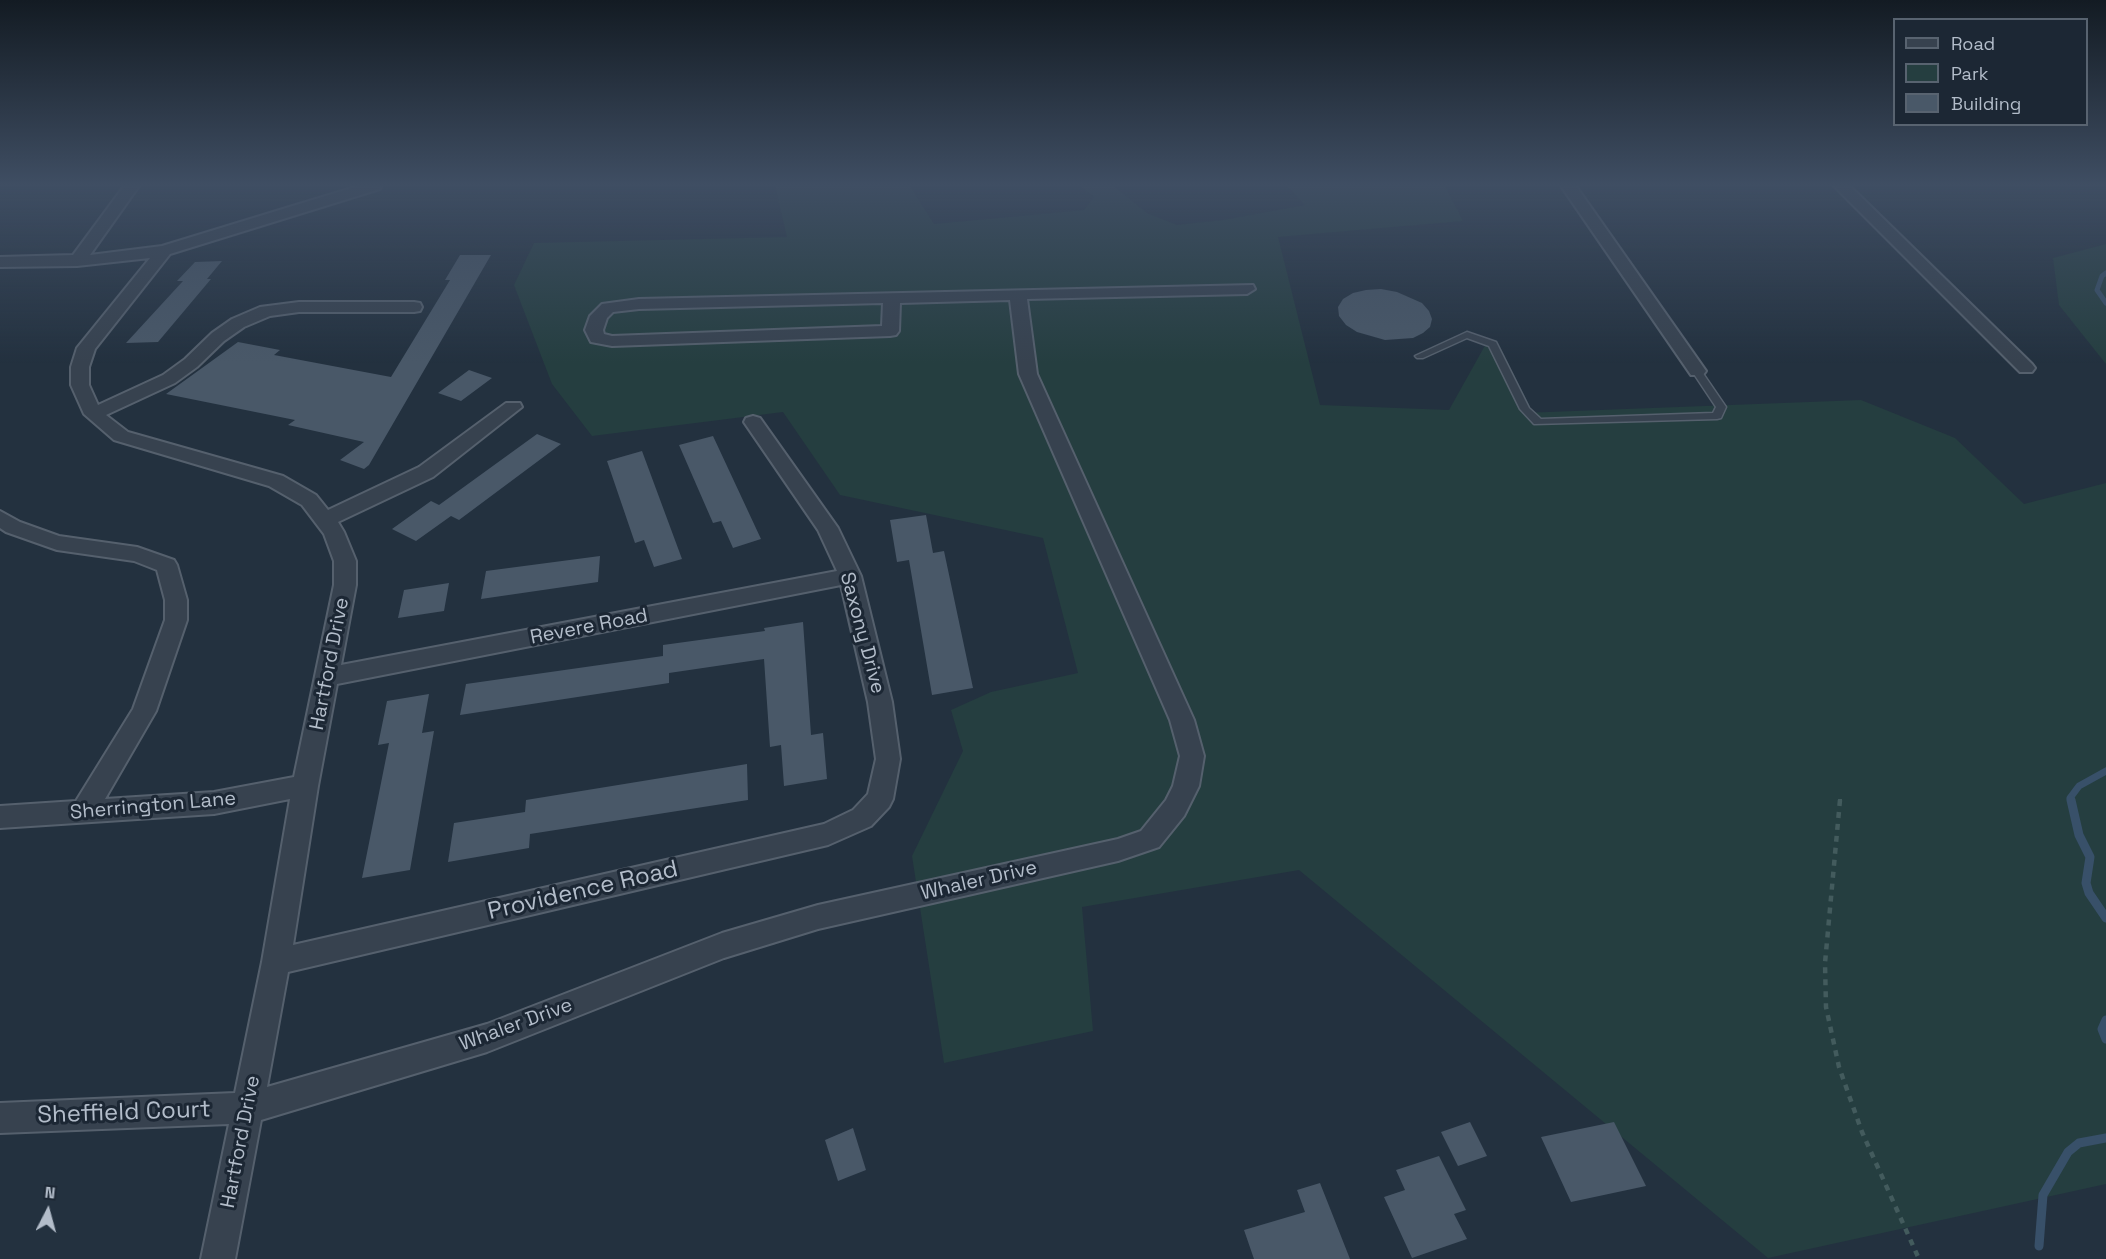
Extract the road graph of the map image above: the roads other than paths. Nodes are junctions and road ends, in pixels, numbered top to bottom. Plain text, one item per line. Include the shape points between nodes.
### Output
1 (88, 245) edge
2 (184, 245) edge
3 (1609, 245) edge
4 (1901, 245) edge
5 (164, 251) junction
6 (76, 261) junction
7 (0, 262) edge
8 (1247, 288) dead end
9 (1018, 294) junction
10 (892, 298) junction
11 (414, 307) dead end
12 (1420, 356) dead end
13 (2026, 368) dead end
14 (1697, 371) joint
15 (513, 407) dead end
16 (93, 414) junction
17 (753, 422) dead end
18 (0, 518) edge
19 (325, 520) junction
20 (850, 576) junction
21 (327, 677) junction
22 (305, 786) junction
23 (880, 799) joint
24 (82, 813) junction
25 (0, 817) edge
26 (276, 962) junction
27 (248, 1108) junction
28 (0, 1118) edge
29 (218, 1259) edge

1 - 6 street
2 - 5 street
3 - 14 street
4 - 13 street
5 - 6 street
5 - 16 street, Hartford Drive via 86,348 80,385
6 - 7 street
8 - 9 street
9 - 10 street
9 - 27 street, Whaler Drive via 1028,375 1182,720 1192,756 1186,786 1175,808 1149,839 1118,850 818,917 722,946 487,1038
10 - 10 street via 639,304 608,308 599,316 594,330 597,338 612,341 890,331
11 - 16 street via 299,307 266,311 238,323 169,379
12 - 14 lane via 1467,335 1493,344 1525,409 1538,422 1717,416 1721,407
15 - 19 street via 426,472
16 - 19 street, Hartford Drive via 121,436 276,481 309,500
17 - 20 street, Saxony Drive via 828,528
18 - 24 street via 57,543 137,554 166,565 176,600 176,620 144,711
19 - 21 street, Hartford Drive via 334,531 345,561 345,585
20 - 21 street, Revere Road
20 - 23 street, Saxony Drive via 880,702 888,759
21 - 22 street, Hartford Drive
22 - 24 street, Sherrington Lane via 214,803
22 - 26 street, Hartford Drive
23 - 26 street, Providence Road via 862,818 828,834
24 - 25 street, Sherrington Lane
26 - 27 street, Hartford Drive
27 - 28 street, Sheffield Court
27 - 29 street, Hartford Drive

